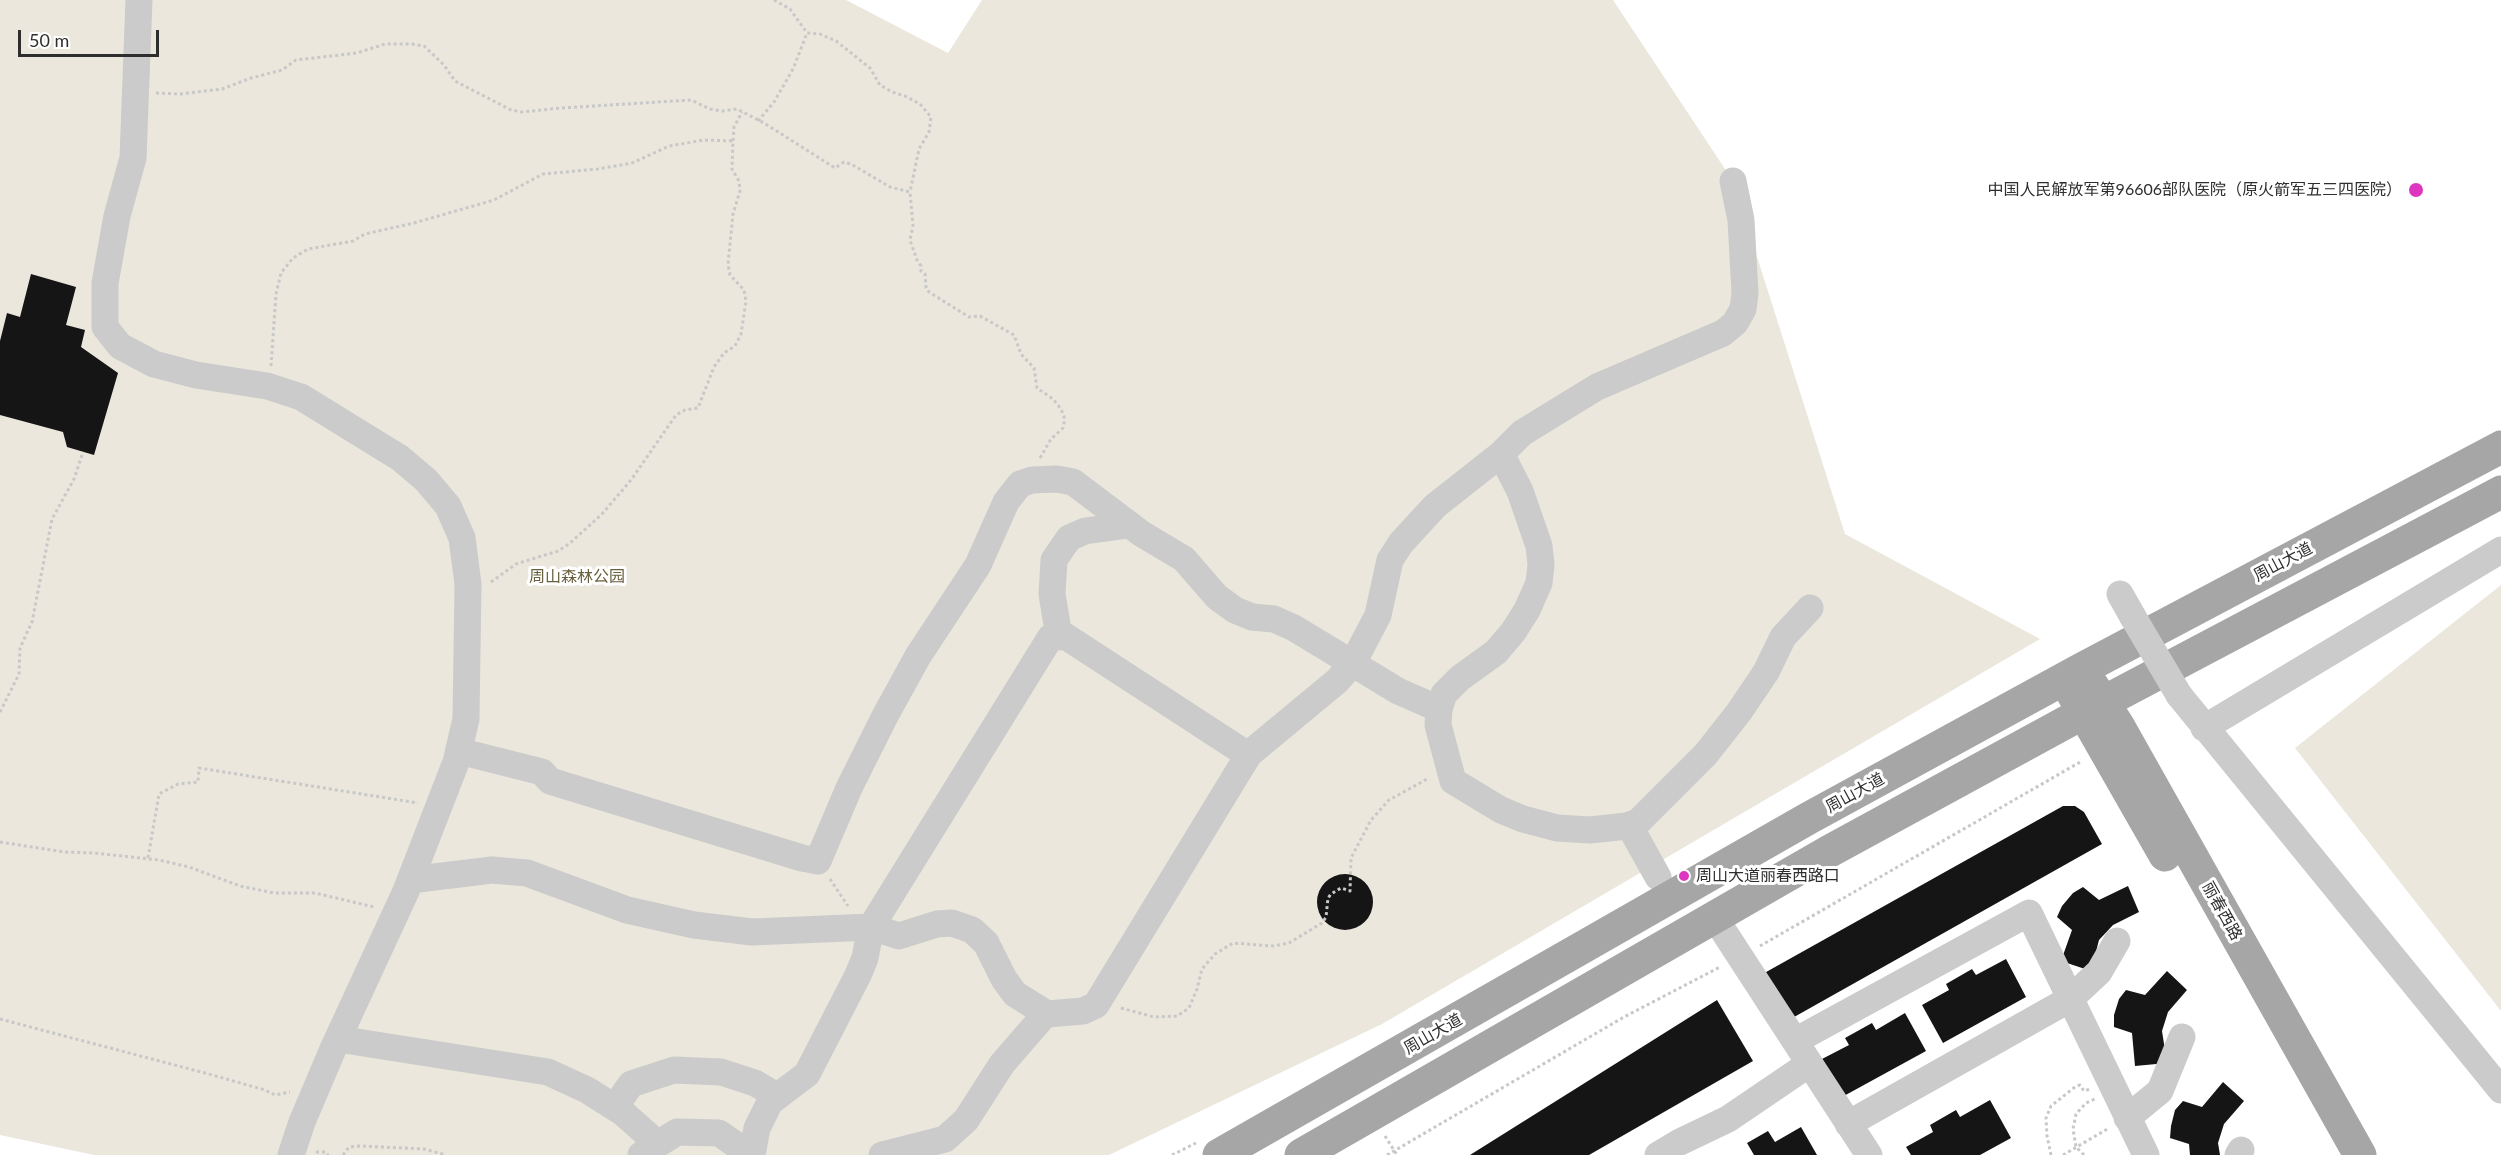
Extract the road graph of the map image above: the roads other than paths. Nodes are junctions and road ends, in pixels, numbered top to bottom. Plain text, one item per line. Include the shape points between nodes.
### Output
1 (139, 0) edge
2 (1733, 181) dead end
3 (2501, 447) edge
4 (1501, 454) junction
5 (2501, 492) edge
6 (1128, 525) junction
7 (2501, 550) edge
8 (2120, 594) dead end
9 (1810, 608) dead end
10 (1059, 637) junction
11 (1353, 663) junction
12 (2072, 675) junction
13 (2094, 708) junction
14 (1439, 709) junction
15 (2204, 728) junction
16 (459, 752) junction
17 (1248, 755) junction
18 (1629, 825) junction
19 (1658, 877) dead end
20 (410, 880) junction
21 (1715, 918) junction
22 (871, 927) junction
23 (2117, 941) dead end
24 (2070, 999) junction
25 (1047, 1014) junction
26 (2182, 1037) dead end
27 (338, 1039) junction
28 (1802, 1052) junction
29 (2501, 1090) edge
30 (777, 1096) junction
31 (615, 1107) junction
32 (1384, 1107) junction
33 (2127, 1118) junction
34 (1848, 1124) junction
35 (649, 1150) edge
36 (291, 1155) edge
37 (751, 1155) edge
38 (882, 1155) edge
39 (1219, 1155) edge
40 (1301, 1155) edge
41 (1328, 1155) edge
42 (1658, 1155) edge
43 (1869, 1155) edge
44 (2146, 1155) edge
45 (2339, 1155) edge
46 (2360, 1155) edge

1 - 16 lane via 133,158 105,283 105,327 120,346 154,364 266,386 301,397 400,458 426,480 448,507 462,538 468,586 466,719
2 - 4 lane via 1741,220 1745,293 1743,309 1735,323 1722,333 1597,387 1522,433
3 - 12 main road, 周山大道
4 - 11 lane via 1435,506 1401,543 1390,560 1378,615
4 - 14 lane via 1520,490 1539,546 1539,584 1513,632 1496,652 1444,694
5 - 13 main road
6 - 10 lane via 1084,531 1069,538 1054,560 1052,594
6 - 11 lane via 1184,560 1217,597 1235,610 1284,623
6 - 16 lane via 1072,483 1057,478 1020,484 1006,502 978,565 918,656 885,716 818,861 550,781 542,772
7 - 15 lane
8 - 15 lane, bridge via 2179,695
9 - 18 lane via 1783,637 1766,672 1706,754 1638,822
10 - 17 lane via 1065,636
10 - 22 lane via 1050,638
11 - 14 lane via 1398,691
11 - 17 lane
12 - 13 main road, 丽春西路
12 - 39 main road, 周山大道 via 1809,818
13 - 21 main road
13 - 45 main road, 丽春西路
13 - 46 main road, 丽春西路
14 - 18 lane via 1438,725 1452,781 1471,794 1523,819 1557,828 1590,830
15 - 29 lane
16 - 20 lane
17 - 25 lane via 1096,1005 1083,1011
18 - 19 lane
20 - 22 lane via 492,870 527,873 627,910 694,925 752,932
20 - 27 lane
21 - 28 lane
21 - 32 main road
22 - 25 lane via 898,936 938,924 952,923 972,930 986,943 1015,994
22 - 30 lane via 858,975 807,1074
23 - 24 lane via 2099,972
24 - 28 lane via 2029,913
24 - 33 lane
24 - 34 lane
25 - 38 lane via 1002,1064 956,1131 945,1139
26 - 33 lane via 2160,1091
27 - 31 lane via 548,1072
27 - 36 lane
28 - 34 lane
28 - 42 lane via 1728,1119
30 - 31 lane via 755,1083 721,1072 674,1070 631,1084
30 - 37 lane via 757,1128
31 - 35 lane
32 - 40 main road
32 - 41 main road
33 - 44 lane
34 - 43 lane
35 - 37 lane via 677,1132 719,1133

